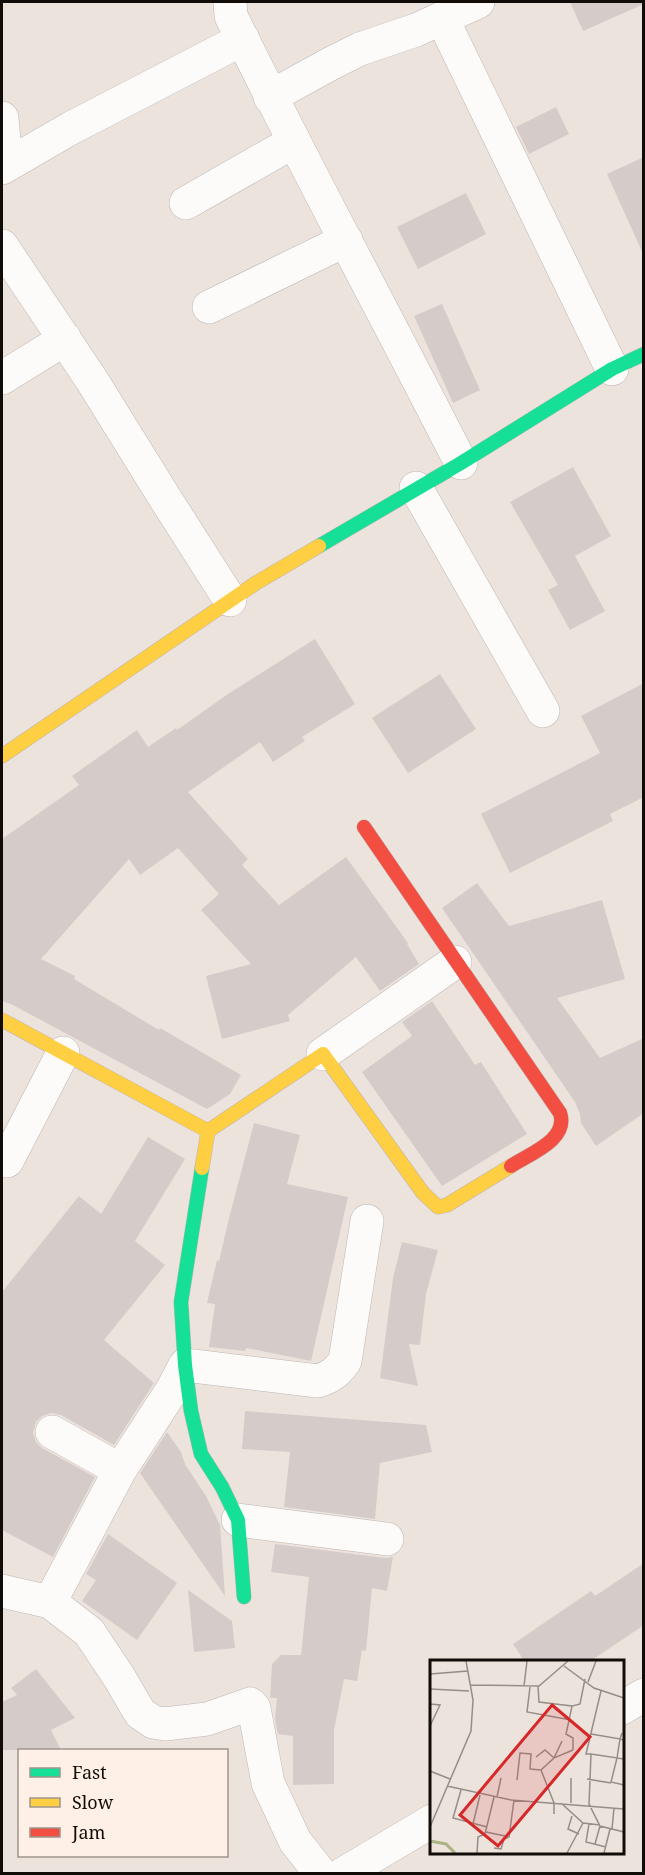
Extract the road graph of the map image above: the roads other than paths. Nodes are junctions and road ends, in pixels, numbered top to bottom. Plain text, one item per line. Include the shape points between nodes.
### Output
1 (230, 2) edge
2 (478, 2) edge
3 (442, 18) junction
4 (243, 39) junction
5 (270, 97) junction
6 (2, 118) edge
7 (293, 142) junction
8 (4, 166) edge
9 (186, 203) dead end
10 (345, 240) junction
11 (2, 246) edge
12 (209, 307) dead end
13 (64, 339) junction
14 (644, 354) edge
15 (612, 369) junction
16 (2, 378) edge
17 (461, 463) junction
18 (416, 488) junction
19 (230, 600) junction
20 (543, 711) dead end
21 (2, 756) edge
22 (364, 827) dead end
23 (455, 962) junction
24 (2, 1020) edge
25 (63, 1053) junction
26 (323, 1054) junction
27 (208, 1131) junction
28 (7, 1161) dead end
29 (367, 1221) dead end
30 (185, 1365) junction
31 (52, 1432) dead end
32 (120, 1470) junction
33 (238, 1520) junction
34 (387, 1539) dead end
35 (2, 1591) edge
36 (244, 1597) dead end
37 (51, 1602) junction
38 (644, 1695) edge
39 (624, 1707) edge
40 (430, 1822) edge
41 (321, 1874) edge
42 (343, 1874) edge

1 - 4 street via 231,16
2 - 3 street
3 - 5 street via 360,49
3 - 15 street
4 - 5 street
4 - 8 street
5 - 7 street
6 - 8 street
7 - 9 street
7 - 10 street
10 - 12 street
10 - 17 street
11 - 13 street
13 - 16 street
13 - 19 street
14 - 15 street
15 - 17 street
17 - 18 street
18 - 19 street
18 - 20 street
19 - 21 street
22 - 23 street
23 - 26 street
23 - 26 street via 560,1113 563,1124 554,1139 438,1207 423,1193
24 - 25 street
25 - 27 street
25 - 28 street
26 - 27 street
27 - 30 street via 181,1302
29 - 30 street via 345,1361 331,1377 318,1381
30 - 32 street
30 - 33 street via 201,1454
31 - 32 street
32 - 37 street
33 - 34 street
33 - 36 street
35 - 37 street
37 - 41 street via 88,1632 140,1713 153,1722 207,1719 250,1704 254,1708 268,1783 295,1841
38 - 39 street
40 - 42 street

